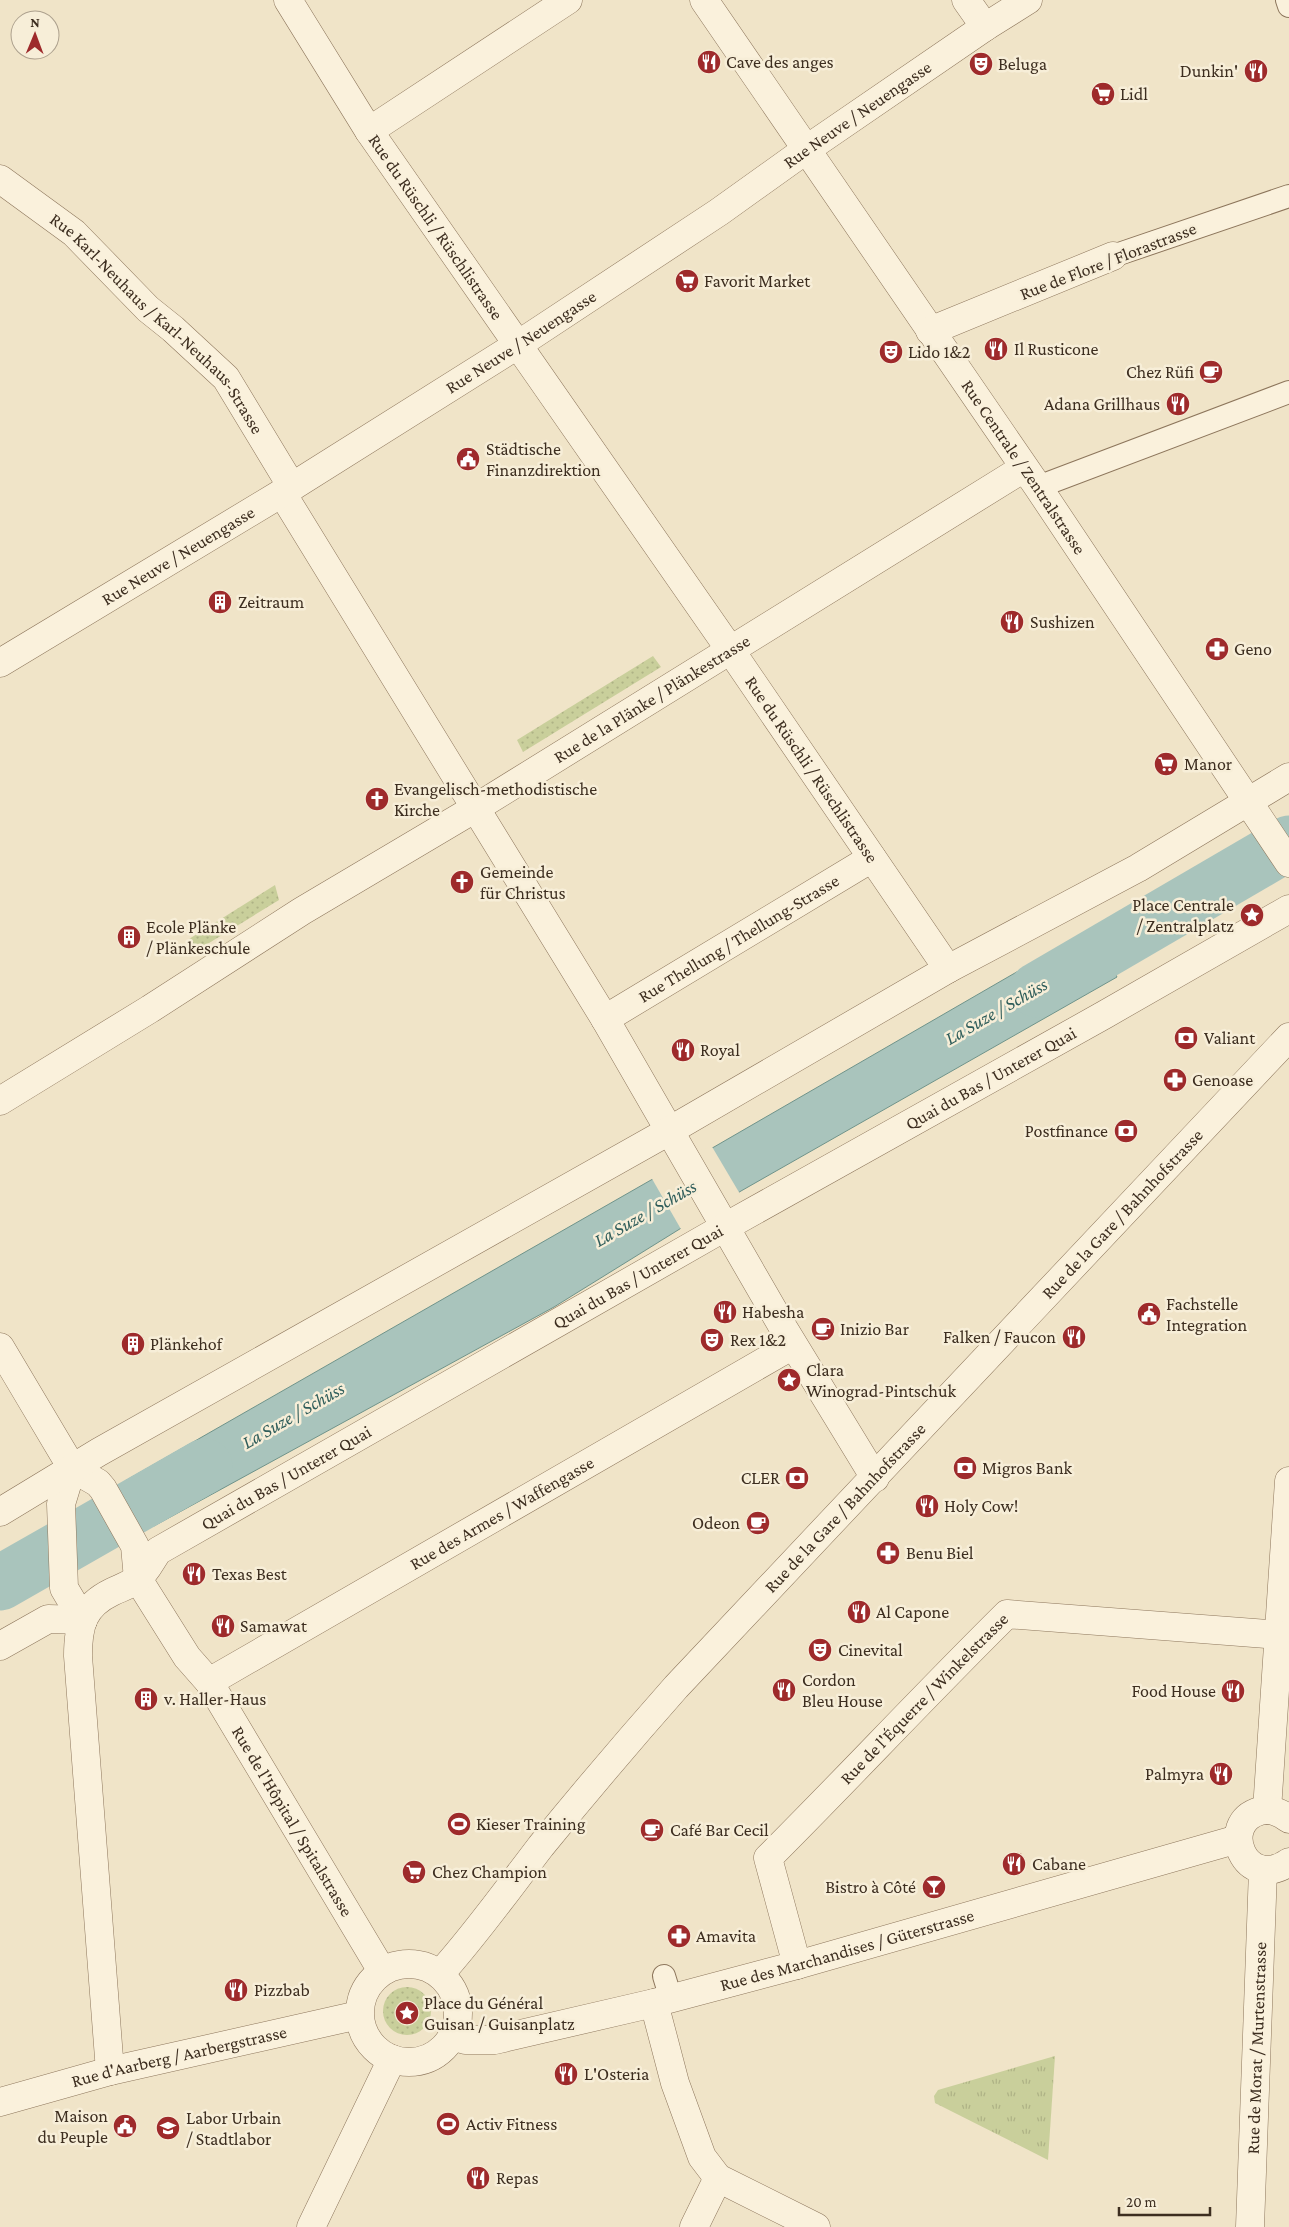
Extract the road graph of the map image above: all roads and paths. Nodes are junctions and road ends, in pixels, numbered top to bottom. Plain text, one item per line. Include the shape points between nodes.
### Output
1 (288, 0) edge
2 (568, 0) edge
3 (704, 0) edge
4 (966, 0) edge
5 (1028, 0) edge
6 (1287, 0) edge
7 (1289, 6) edge
8 (985, 27) junction
9 (370, 131) junction
10 (807, 149) junction
11 (0, 179) edge
12 (1289, 196) edge
13 (1113, 256) joint
14 (930, 331) junction
15 (519, 344) junction
16 (1289, 392) edge
17 (1031, 478) junction
18 (287, 490) junction
19 (731, 651) junction
20 (0, 663) edge
21 (1289, 777) edge
22 (1248, 803) junction
23 (474, 809) junction
24 (872, 858) junction
25 (1289, 863) edge
26 (1289, 909) edge
27 (948, 969) junction
28 (605, 1019) junction
29 (1289, 1037) edge
30 (0, 1101) edge
31 (669, 1131) junction
32 (720, 1218) junction
33 (793, 1345) junction
34 (0, 1347) edge
35 (72, 1468) junction
36 (875, 1478) junction
37 (1289, 1481) edge
38 (0, 1512) edge
39 (138, 1579) junction
40 (83, 1620) junction
41 (1280, 1636) junction
42 (0, 1646) edge
43 (209, 1682) junction
44 (1278, 1814) edge
45 (1238, 1839) junction
46 (1289, 1862) edge
47 (1263, 1870) junction
48 (797, 1965) junction
49 (382, 1971) junction
50 (440, 1974) junction
51 (663, 1992) junction
52 (359, 2016) junction
53 (453, 2036) junction
54 (392, 2059) junction
55 (110, 2070) junction
56 (0, 2102) edge
57 (718, 2178) junction
58 (312, 2227) edge
59 (694, 2227) edge
60 (816, 2227) edge
61 (1250, 2227) edge

1 - 9 street, Rue du Rüschli / Rüschlistrasse
2 - 9 street
3 - 10 street, Rue Centrale / Zentralstrasse
4 - 8 street
5 - 8 street, Rue Neuve / Neuengasse
6 - 7 street
8 - 10 street, Rue Neuve / Neuengasse
9 - 15 street, Rue du Rüschli / Rüschlistrasse
10 - 14 street, Rue Centrale / Zentralstrasse
10 - 15 street, Rue Neuve / Neuengasse via 719,212
11 - 18 street, Rue Karl-Neuhaus / Karl-Neuhaus-Strasse via 74,233 148,309 226,378
12 - 13 street, Rue de Flore / Florastrasse
13 - 14 street, Rue de Flore / Florastrasse
14 - 17 street, Rue Centrale / Zentralstrasse
15 - 18 street, Rue Neuve / Neuengasse
15 - 19 street, Rue du Rüschli / Rüschlistrasse
16 - 17 street
17 - 19 street, Rue de la Plänke / Plänkestrasse
17 - 22 street, Rue Centrale / Zentralstrasse
18 - 20 street, Rue Neuve / Neuengasse
18 - 23 street, Rue Karl-Neuhaus / Karl-Neuhaus-Strasse
19 - 23 street, Rue de la Plänke / Plänkestrasse
19 - 24 street, Rue du Rüschli / Rüschlistrasse
21 - 22 street
22 - 25 street, Rue Centrale / Zentralstrasse
22 - 27 street via 1138,868
23 - 28 street, Rue Karl-Neuhaus / Karl-Neuhaus-Strasse
23 - 30 street, Rue de la Plänke / Plänkestrasse via 302,910
24 - 27 street, Rue du Rüschli / Rüschlistrasse
24 - 28 street, Rue Thellung / Thellung-Strasse
26 - 32 street, Quai du Bas / Unterer Quai via 1095,1020
27 - 31 street
28 - 31 street, Rue Karl-Neuhaus / Karl-Neuhaus-Strasse
29 - 36 street, Rue de la Gare / Bahnhofstrasse
31 - 32 street, Rue Karl-Neuhaus / Karl-Neuhaus-Strasse
31 - 35 street
32 - 33 street, Rue Karl-Neuhaus / Karl-Neuhaus-Strasse
32 - 39 street, Quai du Bas / Unterer Quai via 158,1551
33 - 36 street, Rue Karl-Neuhaus / Karl-Neuhaus-Strasse
33 - 43 street, Rue des Armes / Waffengasse
34 - 35 street, Rue de l'Hôpital / Spitalstrasse
35 - 38 street
35 - 39 street, Rue de l'Hôpital / Spitalstrasse via 98,1483 136,1546
35 - 40 street via 61,1504 64,1588
36 - 50 street, Rue de la Gare / Bahnhofstrasse via 676,1687 589,1786
37 - 41 street
39 - 40 street, Quai du Bas / Unterer Quai via 102,1597 91,1606
39 - 43 street, Rue de l'Hôpital / Spitalstrasse via 187,1657
40 - 42 street via 48,1619
40 - 55 street via 78,1637 78,1656
41 - 44 street
41 - 48 street, Rue de l'Équerre / Winkelstrasse via 1007,1614 768,1858
43 - 49 street, Rue de l'Hôpital / Spitalstrasse
44 - 45 street via 1250,1816
45 - 47 street via 1239,1848 1248,1862
45 - 48 street, Rue des Marchandises / Güterstrasse
46 - 47 street via 1273,1870
47 - 61 street, Rue de Morat / Murtenstrasse
48 - 51 street, Rue des Marchandises / Güterstrasse
49 - 50 street via 412,1963 427,1966
49 - 52 street via 369,1983 361,1998
50 - 53 street via 456,1996 458,2010
51 - 53 street, Rue des Marchandises / Güterstrasse via 495,2040 477,2041
51 - 57 street via 675,2083 702,2156
52 - 54 street via 369,2042
52 - 55 street, Rue d'Aarberg / Aarbergstrasse
53 - 54 street via 427,2059 410,2062
54 - 58 street
55 - 56 street, Rue d'Aarberg / Aarbergstrasse
57 - 59 street
57 - 60 street

